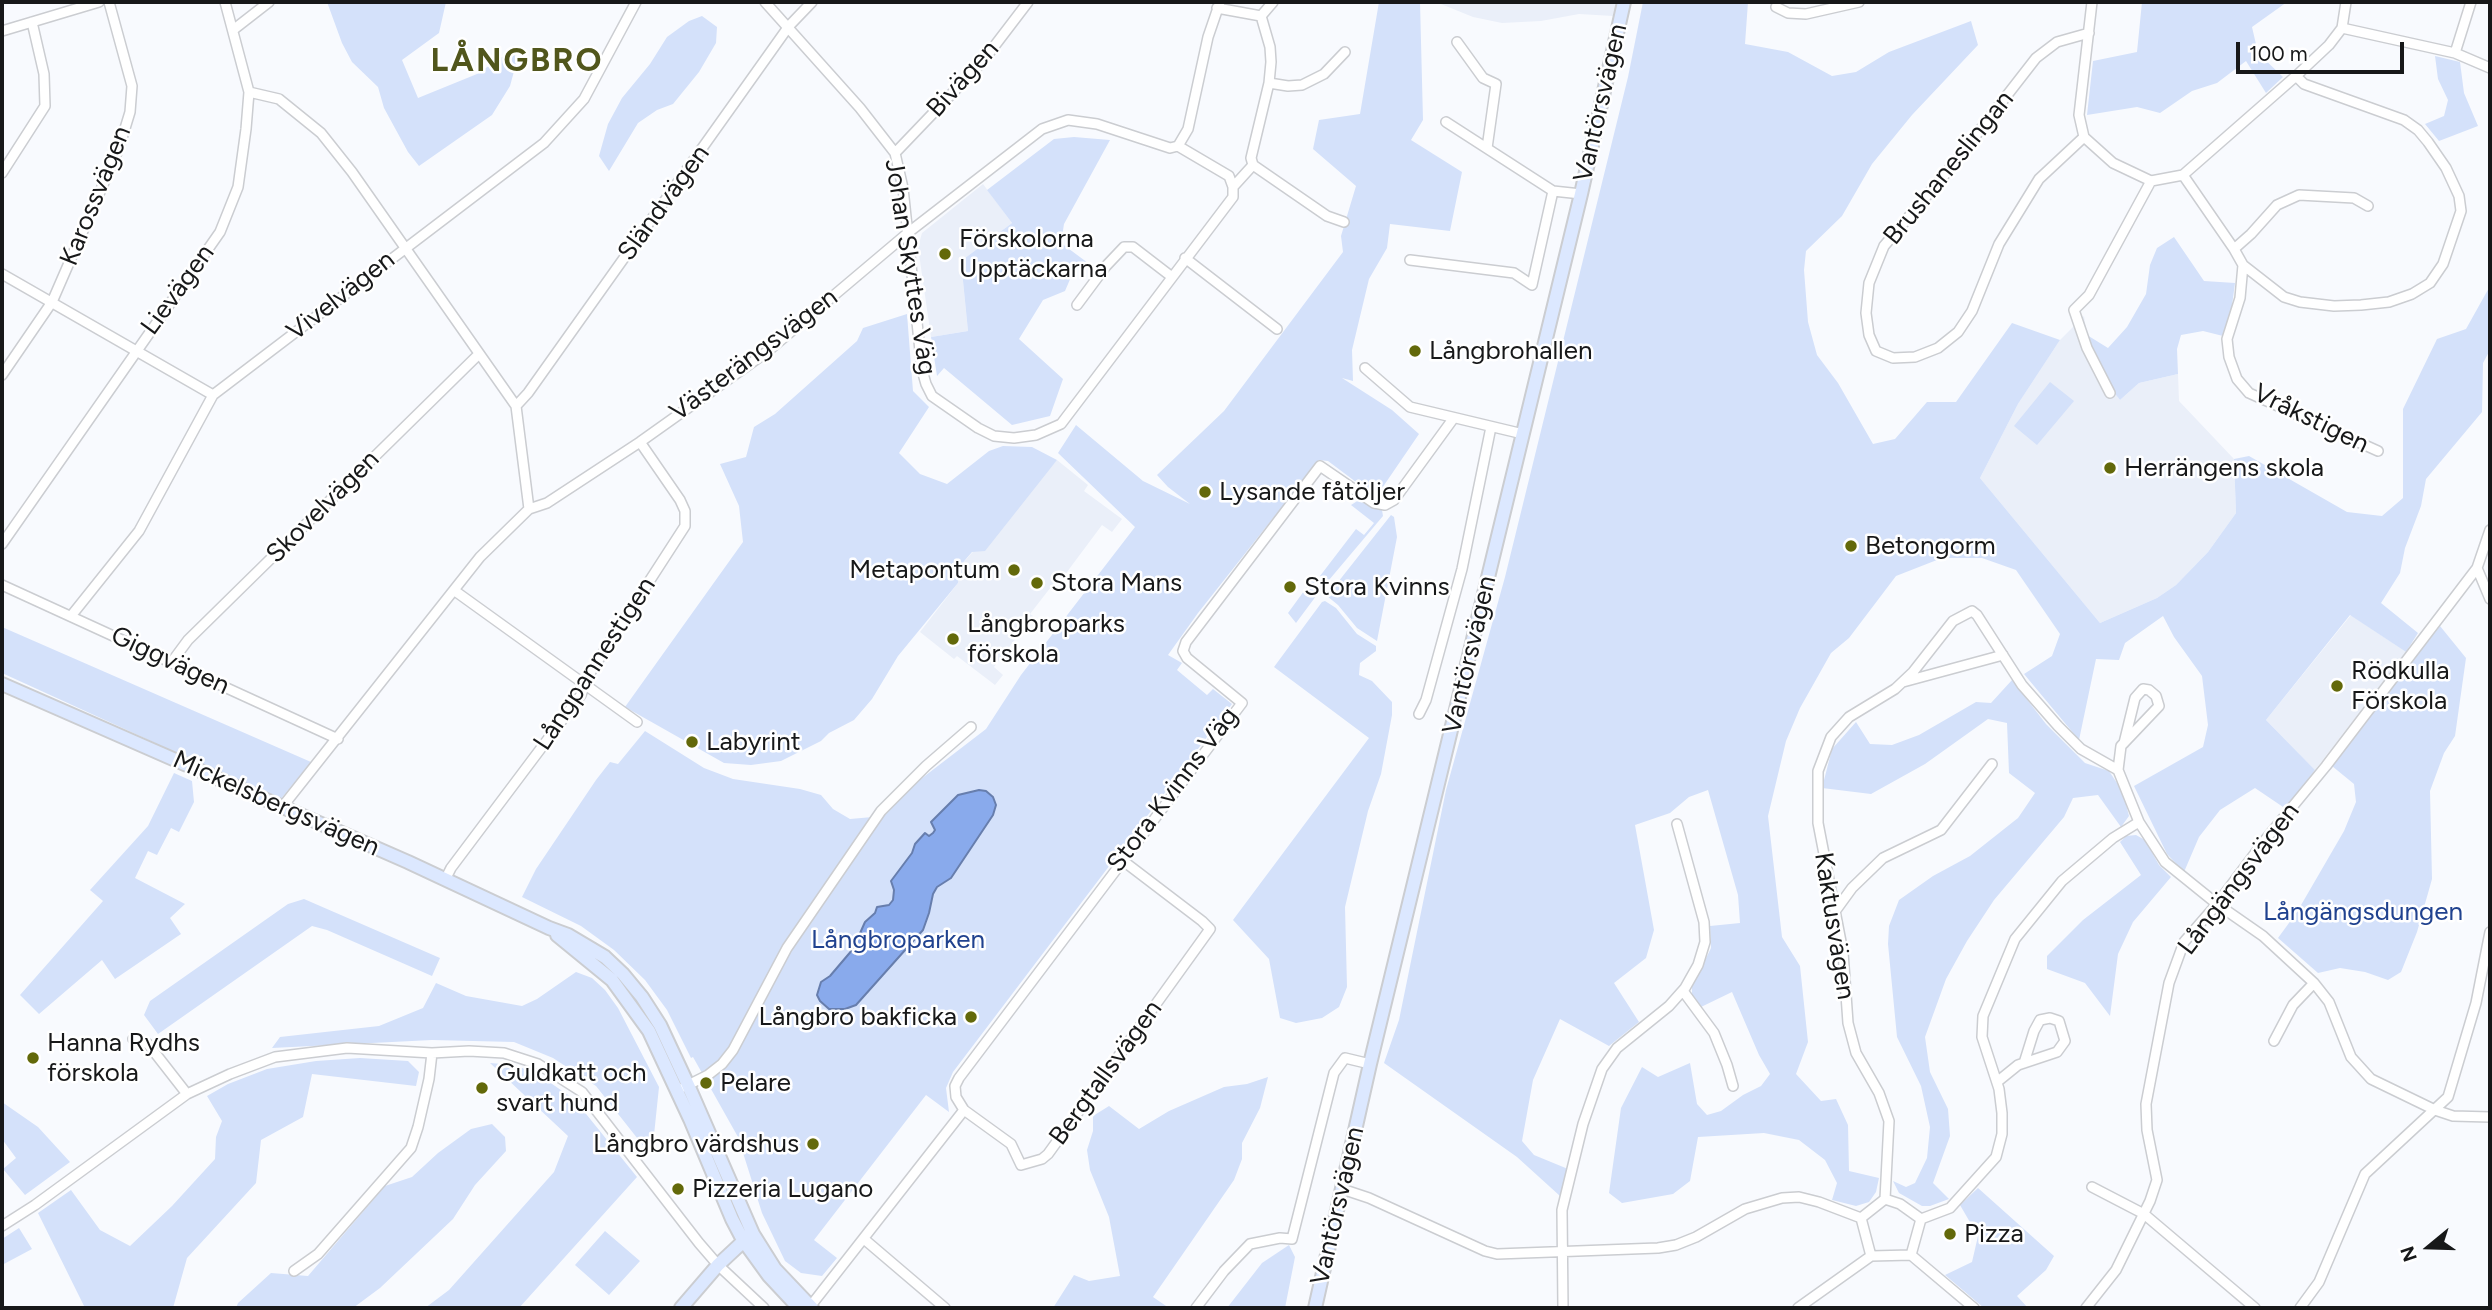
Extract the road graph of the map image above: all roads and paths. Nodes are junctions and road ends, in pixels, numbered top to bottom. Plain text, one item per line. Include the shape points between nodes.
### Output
1 (99, 2) edge
2 (109, 2) edge
3 (225, 2) edge
4 (268, 2) edge
5 (636, 2) edge
6 (765, 2) edge
7 (812, 2) edge
8 (1028, 2) edge
9 (1273, 2) edge
10 (1624, 2) edge
11 (1859, 2) edge
12 (2092, 2) edge
13 (2346, 2) edge
14 (2471, 2) edge
15 (1219, 5) edge
16 (1776, 7) dead end
17 (1261, 16) junction
18 (32, 22) junction
19 (789, 26) junction
20 (2342, 28) junction
21 (233, 30) junction
22 (2, 31) edge
23 (2089, 33) junction
24 (1457, 42) dead end
25 (1345, 52) dead end
26 (2455, 53) junction
27 (2490, 68) edge
28 (2297, 76) junction
29 (1269, 83) junction
30 (249, 92) junction
31 (1446, 122) dead end
32 (2084, 137) junction
33 (1178, 146) junction
34 (1487, 148) junction
35 (895, 153) junction
36 (1252, 165) junction
37 (2, 173) edge
38 (2183, 174) junction
39 (2151, 181) junction
40 (1233, 187) junction
41 (1553, 191) junction
42 (1581, 194) junction
43 (2368, 206) dead end
44 (1345, 222) dead end
45 (909, 232) junction
46 (403, 248) junction
47 (2234, 248) junction
48 (1185, 258) junction
49 (1410, 260) dead end
50 (2243, 265) junction
51 (2, 274) edge
52 (1172, 277) junction
53 (52, 302) junction
54 (1077, 305) dead end
55 (1277, 329) dead end
56 (135, 350) junction
57 (479, 354) junction
58 (1365, 368) dead end
59 (2, 375) edge
60 (2110, 393) dead end
61 (213, 395) junction
62 (516, 406) junction
63 (1453, 419) junction
64 (1491, 427) junction
65 (1523, 434) junction
66 (640, 442) junction
67 (2378, 451) dead end
68 (528, 509) junction
69 (2490, 530) edge
70 (2, 544) edge
71 (2477, 568) junction
72 (2, 585) edge
73 (455, 591) junction
74 (2490, 599) edge
75 (71, 615) junction
76 (2003, 655) junction
77 (171, 663) junction
78 (1902, 682) junction
79 (2, 684) edge
80 (586, 684) junction
81 (1419, 714) dead end
82 (636, 722) dead end
83 (971, 727) dead end
84 (338, 738) junction
85 (2124, 743) junction
86 (1992, 764) dead end
87 (2118, 770) junction
88 (283, 807) junction
89 (2139, 822) junction
90 (1677, 824) dead end
91 (1122, 860) junction
92 (445, 880) junction
93 (2217, 904) junction
94 (1836, 910) junction
95 (2490, 932) edge
96 (2314, 983) junction
97 (1683, 991) junction
98 (133, 1040) dead end
99 (2274, 1041) dead end
100 (432, 1053) junction
101 (2024, 1063) junction
102 (1370, 1064) junction
103 (1997, 1082) junction
104 (1732, 1086) dead end
105 (683, 1088) junction
106 (187, 1094) junction
107 (964, 1110) junction
108 (2435, 1110) junction
109 (2490, 1117) edge
110 (2092, 1187) dead end
111 (1342, 1189) junction
112 (1885, 1199) junction
113 (2144, 1214) junction
114 (1861, 1218) junction
115 (1921, 1219) junction
116 (2, 1226) edge
117 (748, 1237) junction
118 (864, 1239) junction
119 (1562, 1250) junction
120 (1912, 1255) junction
121 (1871, 1256) junction
122 (718, 1265) junction
123 (294, 1271) dead end
124 (681, 1308) edge
125 (764, 1308) edge
126 (807, 1308) edge
127 (945, 1308) edge
128 (1196, 1308) edge
129 (1315, 1308) edge
130 (1563, 1308) edge
131 (1798, 1308) edge
132 (1975, 1308) edge
133 (2085, 1308) edge
134 (2255, 1308) edge
135 (2300, 1308) edge

1 - 18 street
2 - 53 street, Karossvägen via 132,86 130,112
3 - 21 street, Lievägen
4 - 21 street
5 - 46 street, Vivelvägen via 584,99 544,143
6 - 19 street, Johan Skyttes Väg
7 - 19 street, Sländvägen
8 - 35 street, Bivägen via 983,61
9 - 17 street
10 - 42 street, Vantörsvägen
11 - 16 street via 1806,14
12 - 23 street
13 - 20 street
14 - 26 street
15 - 17 street
15 - 33 street via 1188,130
17 - 29 street via 1270,47
18 - 22 street
18 - 37 street via 44,74 45,106
19 - 35 street, Johan Skyttes Väg
19 - 62 street, Sländvägen
20 - 26 street
20 - 28 street
21 - 30 street, Lievägen
23 - 32 street via 2080,115
23 - 32 street, Brushaneslingan via 2057,42 2036,58 1884,246 1869,283 1866,313 1877,351 1893,358 1916,357 1938,348 1958,332 1972,311 1999,244 2039,179
24 - 34 street via 1483,78 1496,84
25 - 29 street via 1324,74 1302,85
26 - 27 street
28 - 38 street
28 - 50 street via 2304,83 2404,120 2418,130 2455,184 2460,211 2442,264 2430,283 2389,302 2334,306 2300,302 2284,297
29 - 36 street
30 - 46 street via 279,99 321,133
30 - 56 street, Lievägen via 238,187 220,232
31 - 34 street
32 - 39 street via 2113,163
33 - 40 street via 1229,176
33 - 45 street, Västerängsvägen via 1170,148 1097,124 1068,120 1042,129
34 - 41 street
35 - 45 street, Johan Skyttes Väg
36 - 40 street, Johan Skyttes Väg
36 - 44 street via 1326,216
38 - 39 street
38 - 47 street
39 - 60 street via 2089,295 2074,310
40 - 48 street, Johan Skyttes Väg via 1233,197
41 - 42 street
41 - 49 street via 1532,285 1514,273
42 - 65 street, Vantörsvägen
43 - 47 street via 2354,198 2299,195 2277,205
45 - 52 street, Johan Skyttes Väg via 926,384 932,396 994,436 1036,435 1061,424
45 - 66 street, Västerängsvägen via 768,351
46 - 57 street
46 - 61 street, Vivelvägen
47 - 50 street
48 - 52 street, Johan Skyttes Väg
48 - 55 street
50 - 67 street, Vråkstigen via 2240,298 2227,339 2237,379 2249,393
51 - 53 street
52 - 54 street via 1133,247 1124,247
53 - 56 street
53 - 59 street, Karossvägen
56 - 61 street
56 - 70 street, Lievägen
57 - 62 street
57 - 77 street, Skovelvägen via 188,640
58 - 63 street via 1410,407
61 - 75 street, Vivelvägen via 138,531
62 - 68 street
63 - 64 street
63 - 91 street, Stora Kvinns Väg via 1394,500 1385,505 1374,503 1320,466 1186,642 1183,652 1187,658 1242,703
64 - 65 street
64 - 81 street via 1462,569
65 - 102 street, Vantörsvägen
66 - 68 street, Västerängsvägen via 547,503
66 - 80 street, Långpannestigen via 680,500 685,526
68 - 73 street, Västerängsvägen via 480,557
69 - 71 street, Långängsvägen
71 - 74 street
71 - 93 street, Långängsvägen
72 - 75 street, Giggvägen
73 - 80 street
73 - 84 street, Västerängsvägen
75 - 77 street, Giggvägen
76 - 78 street, Kaktusvägen
76 - 78 street, Kaktusvägen via 1977,615 1965,612
76 - 87 street via 2022,685 2081,749
77 - 84 street, Giggvägen
78 - 94 street, Kaktusvägen via 1849,717 1831,737 1818,771 1818,823
79 - 88 street, Mickelsbergsvägen
80 - 82 street
80 - 92 street, Långpannestigen
83 - 105 street via 881,811 787,948 733,1050 708,1075
84 - 88 street, Västerängsvägen
85 - 85 street via 2159,706 2149,690 2135,698
85 - 87 street
86 - 94 street via 1941,830 1883,858
87 - 89 street
88 - 92 street, Mickelsbergsvägen
89 - 93 street via 2165,862
89 - 103 street via 2062,881 2015,939 1983,1016 1982,1037
90 - 97 street via 1704,922 1705,942
91 - 107 street, Stora Kvinns Väg via 959,1077 956,1097
91 - 107 street, Bergtallsvägen via 1210,929 1042,1159 1021,1165 1011,1144
92 - 105 street, Mickelsbergsvägen via 591,947 623,974 660,1025
93 - 96 street via 2263,936
93 - 113 street, Långängsvägen via 2184,942 2169,983 2147,1104 2157,1180
94 - 112 street, Kaktusvägen via 1852,1039 1889,1121
95 - 108 street via 2476,1003 2448,1097
96 - 99 street via 2293,1005
96 - 108 street via 2329,1002 2351,1057 2371,1079
97 - 104 street via 1714,1033
97 - 119 street via 1617,1048 1602,1069 1562,1210
98 - 106 street via 148,1044
100 - 106 street via 347,1048 275,1058
100 - 122 street via 505,1053 538,1064 582,1092
100 - 123 street via 411,1148 318,1254
101 - 101 street via 2056,1052 2065,1041 2059,1021 2040,1020
101 - 103 street
102 - 111 street, Vantörsvägen
102 - 128 street via 1345,1058 1334,1073 1292,1239 1250,1244
103 - 115 street via 2002,1134 1996,1157 1950,1208
105 - 117 street, Mickelsbergsvägen via 732,1219
106 - 116 street
107 - 118 street
108 - 109 street via 2453,1116
108 - 135 street via 2365,1174 2319,1282
110 - 113 street
111 - 119 street via 1485,1251
111 - 129 street, Vantörsvägen
112 - 114 street
112 - 115 street
113 - 133 street, Långängsvägen via 2116,1270
113 - 134 street
114 - 119 street via 1819,1202 1782,1198 1745,1209 1676,1245
114 - 121 street
115 - 120 street
117 - 122 street
117 - 126 street, Mickelsbergsvägen via 769,1276
118 - 126 street
118 - 127 street
119 - 130 street
120 - 121 street
120 - 132 street
121 - 131 street
122 - 124 street
122 - 125 street

